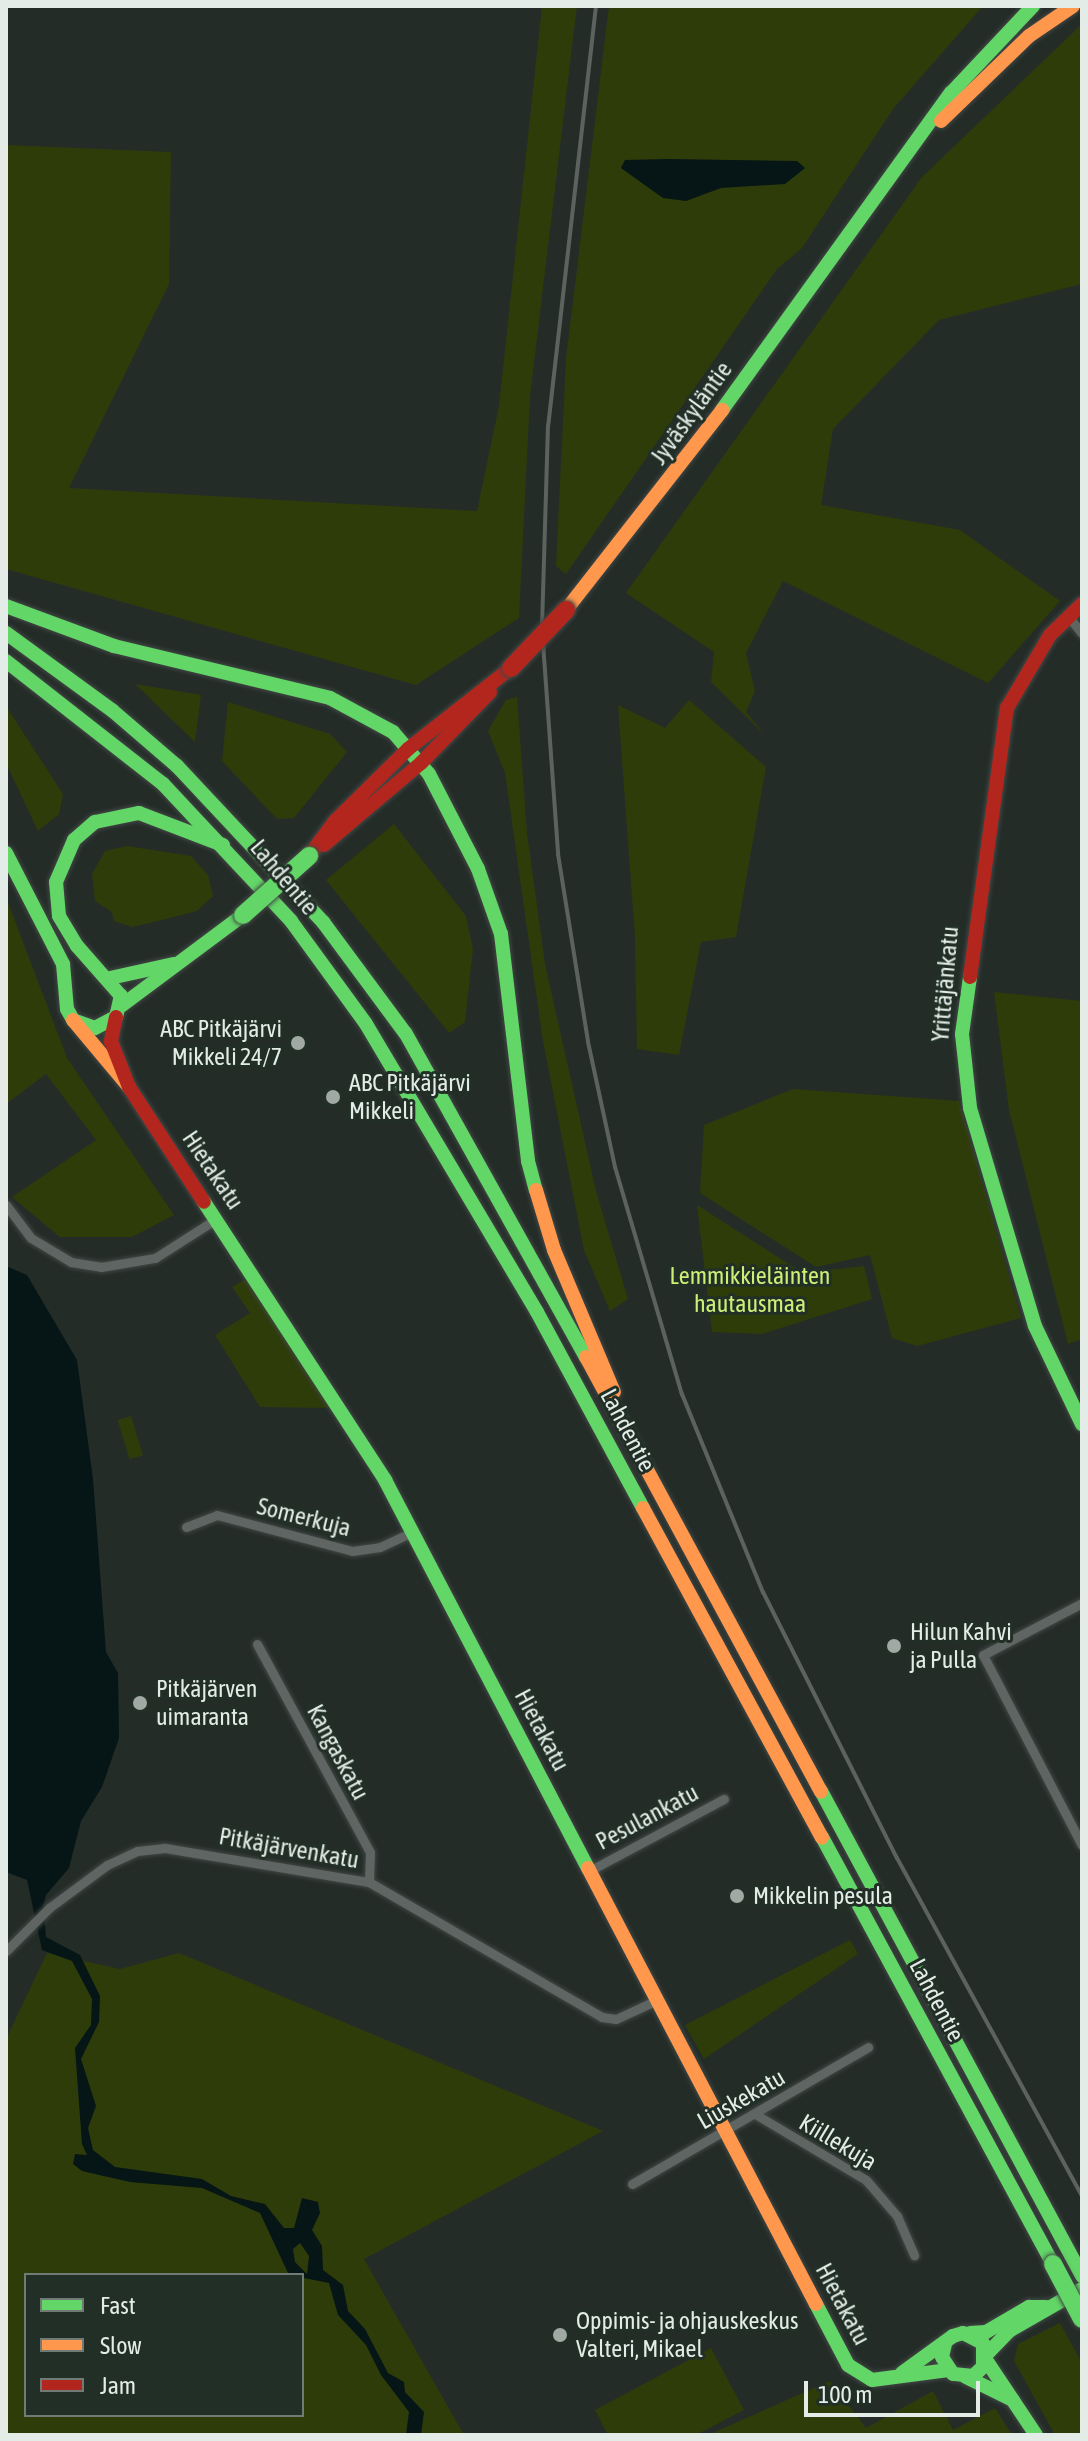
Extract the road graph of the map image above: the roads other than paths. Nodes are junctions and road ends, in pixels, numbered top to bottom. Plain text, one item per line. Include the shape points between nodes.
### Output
1 (1022, 6) edge
2 (1033, 6) edge
3 (1073, 6) edge
4 (1008, 35) junction
5 (891, 171) junction
6 (6, 606) edge
7 (1075, 610) edge
8 (6, 633) edge
9 (1082, 633) edge
10 (6, 661) edge
11 (511, 668) junction
12 (408, 749) junction
13 (421, 763) junction
14 (225, 845) junction
15 (6, 853) edge
16 (309, 856) junction
17 (174, 964) junction
18 (106, 976) junction
19 (65, 999) junction
20 (118, 1011) junction
21 (73, 1020) junction
22 (129, 1087) junction
23 (6, 1205) edge
24 (216, 1219) junction
25 (1082, 1424) edge
26 (636, 1447) junction
27 (186, 1527) dead end
28 (412, 1532) junction
29 (1082, 1603) edge
30 (257, 1644) dead end
31 (724, 1799) dead end
32 (1082, 1845) edge
33 (589, 1871) junction
34 (369, 1882) junction
35 (6, 1951) edge
36 (657, 2000) junction
37 (868, 2047) dead end
38 (755, 2114) junction
39 (726, 2132) junction
40 (632, 2184) dead end
41 (914, 2255) dead end
42 (1082, 2276) edge
43 (1082, 2289) edge
44 (1046, 2307) junction
45 (1082, 2319) edge
46 (969, 2333) junction
47 (945, 2344) junction
48 (986, 2357) junction
49 (948, 2370) junction
50 (902, 2373) junction
51 (966, 2377) junction
52 (1013, 2400) junction
53 (1036, 2435) edge

1 - 4 main road
2 - 4 main road, Jyväskyläntie
3 - 5 main road, Jyväskyläntie via 1029,36
4 - 5 main road, Jyväskyläntie via 951,93
5 - 11 main road, Jyväskyläntie, bridge via 669,485
6 - 12 main road via 114,646 330,698 372,718
7 - 9 street
7 - 25 main road, Yrittäjänkatu via 1026,670 1007,708 962,1034 970,1108 1035,1326
8 - 26 main road, Lahdentie via 113,711 177,766 252,840 372,984 450,1107
10 - 14 main road, Lahdentie via 163,784
11 - 12 main road, Jyväskyläntie
11 - 13 main road, Jyväskyläntie
12 - 13 main road
12 - 16 main road, Jyväskyläntie via 335,821
13 - 16 main road, Jyväskyläntie
13 - 26 main road via 491,901 507,966 521,1117 540,1209
14 - 18 main road via 139,813 110,816 83,830 59,867 55,898 65,930
14 - 45 main road, Lahdentie, bridge via 291,921 366,1024 476,1205
15 - 19 main road via 63,964
16 - 17 main road, Jyväskyläntie, bridge via 243,915
17 - 18 main road, Jyväskyläntie
17 - 20 main road, Jyväskyläntie
18 - 19 main road via 82,975
18 - 20 main road
19 - 21 main road
20 - 21 main road via 95,1028
20 - 22 main road, Hietakatu via 111,1041
21 - 22 main road, Hietakatu
22 - 24 main road, Hietakatu
23 - 24 street via 31,1238 71,1262 101,1267 155,1258
24 - 28 main road, Hietakatu via 358,1433
26 - 42 main road, Lahdentie
27 - 28 street, Somerkuja via 217,1515 352,1551 380,1547
28 - 33 main road, Hietakatu
29 - 32 street via 983,1655
30 - 34 street, Kangaskatu via 370,1852
31 - 33 street, Pesulankatu
33 - 36 main road, Hietakatu
34 - 35 street, Pitkäjärvenkatu via 165,1848 137,1851 107,1865 49,1908
34 - 36 street, Pitkäjärvenkatu via 602,2017 616,2019
36 - 39 main road, Hietakatu
37 - 38 street, Liuskekatu
38 - 39 street, Liuskekatu
38 - 41 street, Kiillekuja via 866,2180 897,2216
39 - 40 street, Liuskekatu
39 - 50 main road, Hietakatu via 848,2365 872,2380
43 - 44 main road
44 - 46 main road via 1029,2307 986,2332
44 - 48 main road via 1009,2331
46 - 47 main road
46 - 48 main road via 983,2343
47 - 49 main road via 942,2357
47 - 50 main road
48 - 51 main road via 979,2372
48 - 52 main road
49 - 50 main road, Hietakatu
49 - 51 main road
51 - 52 main road
52 - 53 main road

